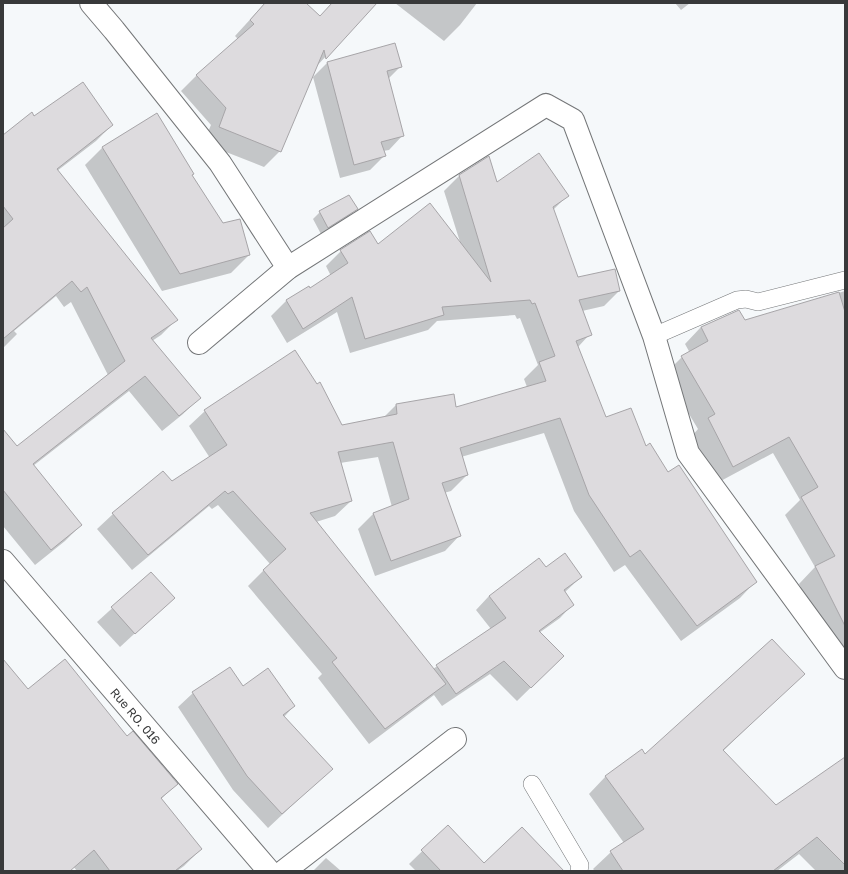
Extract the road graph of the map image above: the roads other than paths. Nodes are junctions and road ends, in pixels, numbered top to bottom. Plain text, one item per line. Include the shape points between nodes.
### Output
1 (91, 3) edge
2 (288, 268) junction
3 (845, 280) edge
4 (654, 336) junction
5 (199, 343) dead end
6 (3, 561) edge
7 (845, 668) edge
8 (455, 739) dead end
9 (532, 784) dead end
10 (269, 871) edge
11 (284, 871) edge
12 (579, 871) edge

1 - 2 street via 220,163
2 - 4 street via 546,105 573,120
2 - 5 street
3 - 4 lane via 758,302 737,300
4 - 7 street via 688,452
6 - 10 street, Rue RO. 016
8 - 11 street
9 - 12 lane via 580,865

